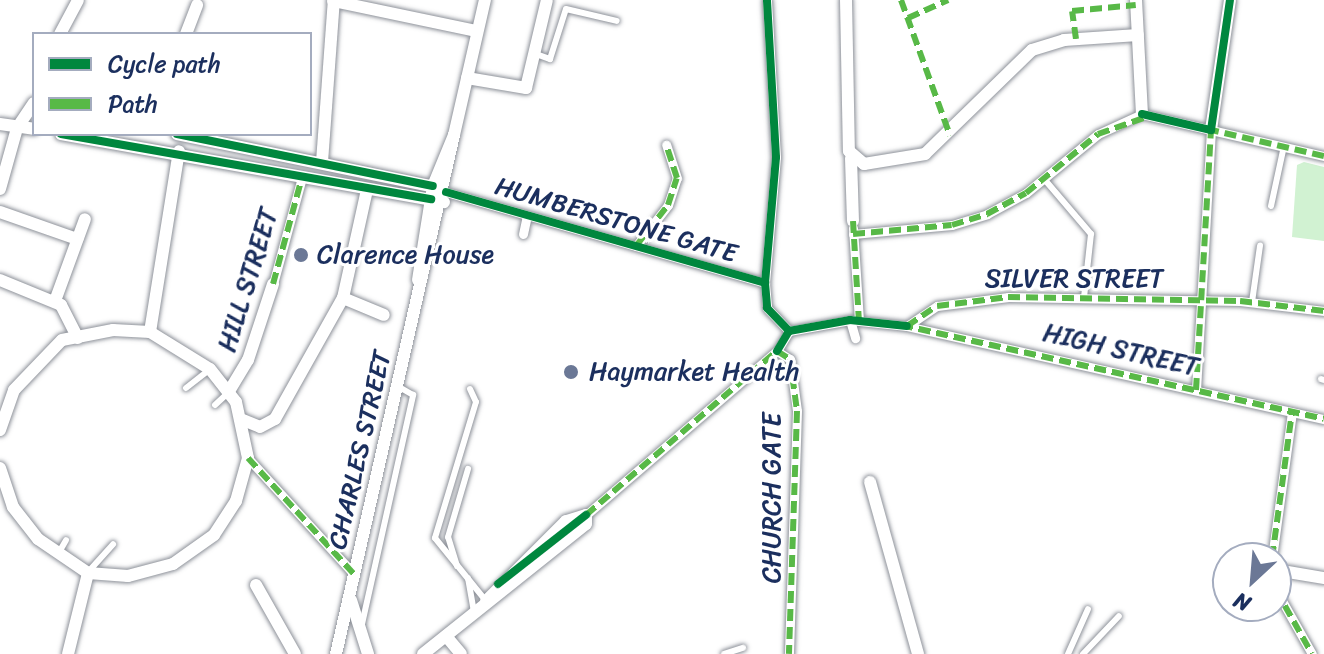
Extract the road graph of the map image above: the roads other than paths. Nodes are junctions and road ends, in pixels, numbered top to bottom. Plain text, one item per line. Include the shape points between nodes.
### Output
1 (78, 0) edge
2 (485, 0) edge
3 (547, 0) edge
4 (767, 0) edge
5 (846, 0) edge
6 (1136, 0) edge
7 (1230, 0) edge
8 (334, 1) edge
9 (197, 5) dead end
10 (617, 21) dead end
11 (477, 31) junction
12 (61, 32) edge
13 (187, 32) edge
14 (1138, 35) junction
15 (536, 54) junction
16 (467, 78) junction
17 (32, 106) edge
18 (1142, 114) junction
19 (0, 124) edge
20 (17, 128) junction
21 (32, 129) edge
22 (1211, 130) junction
23 (75, 136) edge
24 (187, 136) edge
25 (666, 145) dead end
26 (1284, 146) junction
27 (179, 151) junction
28 (1324, 156) edge
29 (851, 158) junction
30 (322, 162) junction
31 (302, 177) junction
32 (1045, 180) junction
33 (0, 189) edge
34 (367, 190) junction
35 (440, 194) junction
36 (1271, 206) dead end
37 (0, 212) edge
38 (527, 215) junction
39 (85, 219) dead end
40 (853, 227) junction
41 (523, 234) dead end
42 (77, 239) junction
43 (636, 246) junction
44 (1260, 246) dead end
45 (0, 280) edge
46 (765, 283) junction
47 (273, 284) joint
48 (1084, 297) junction
49 (343, 298) junction
50 (55, 301) junction
51 (1252, 302) junction
52 (1199, 303) junction
53 (1324, 311) edge
54 (384, 315) dead end
55 (854, 321) junction
56 (907, 326) junction
57 (789, 331) junction
58 (150, 332) junction
59 (78, 338) junction
60 (855, 338) dead end
61 (777, 351) junction
62 (210, 369) junction
63 (396, 385) junction
64 (186, 388) dead end
65 (470, 389) dead end
66 (1196, 390) junction
67 (228, 393) junction
68 (215, 405) dead end
69 (1292, 412) junction
70 (1324, 419) edge
71 (243, 420) junction
72 (0, 430) edge
73 (248, 458) junction
74 (0, 468) edge
75 (468, 469) dead end
76 (2, 482) edge
77 (870, 482) dead end
78 (586, 515) joint
79 (66, 540) dead end
80 (1274, 542) edge
81 (113, 544) dead end
82 (58, 554) junction
83 (454, 564) junction
84 (88, 573) junction
85 (1292, 573) edge
86 (354, 574) junction
87 (468, 578) junction
88 (1324, 578) edge
89 (256, 585) dead end
90 (350, 597) junction
91 (486, 601) junction
92 (1088, 609) dead end
93 (474, 611) junction
94 (1119, 616) dead end
95 (1292, 618) edge
96 (361, 631) junction
97 (446, 636) junction
98 (743, 648) dead end
99 (337, 651) edge
100 (367, 653) edge
101 (68, 654) edge
102 (295, 654) edge
103 (325, 654) edge
104 (423, 654) edge
105 (461, 654) edge
106 (724, 654) edge
107 (789, 654) edge
108 (918, 654) edge
109 (1068, 654) edge
110 (1083, 654) edge
111 (1312, 654) edge

1 - 12 street
2 - 11 street, CHARLES STREET
3 - 15 street
4 - 46 street via 776,157
5 - 29 street
6 - 14 street
7 - 22 street via 1231,31
8 - 11 street
8 - 30 street
9 - 13 street
10 - 15 lane via 566,9 550,59
11 - 16 street, CHARLES STREET
14 - 18 street
14 - 29 street via 1064,40 1032,50 925,154 871,165
15 - 16 street via 530,82 513,91
16 - 35 street, CHARLES STREET
17 - 20 street
18 - 22 street
18 - 32 street via 1078,147
19 - 20 street
20 - 21 street
20 - 33 street
22 - 26 street
22 - 52 street
23 - 27 street, HUMBERSTONE GATE
24 - 30 street
25 - 43 street via 677,178 668,205
26 - 28 street
26 - 36 lane
27 - 31 street, HUMBERSTONE GATE
27 - 58 street
29 - 40 street
30 - 35 street
31 - 34 street, HUMBERSTONE GATE
31 - 47 street, HILL STREET
32 - 40 street via 1030,197 952,225
32 - 48 lane via 1091,234
34 - 35 street, HUMBERSTONE GATE
34 - 49 street
35 - 38 street, HUMBERSTONE GATE
35 - 63 street, CHARLES STREET
37 - 42 street
38 - 41 street, HUMBERSTONE GATE
38 - 43 street, HUMBERSTONE GATE
39 - 42 street
40 - 55 street
42 - 50 street
43 - 46 street, HUMBERSTONE GATE
44 - 51 lane
45 - 50 street
46 - 57 street, HUMBERSTONE GATE via 767,308
47 - 67 street, HILL STREET via 248,360
48 - 52 street, SILVER STREET
48 - 56 street, SILVER STREET via 1061,294 937,306
49 - 54 street
49 - 71 street via 275,419 260,427
50 - 59 street
51 - 52 street, SILVER STREET
51 - 53 street, SILVER STREET
52 - 66 street
55 - 56 street, HIGH STREET
55 - 57 street, HIGH STREET
55 - 60 street
56 - 66 street, HIGH STREET
57 - 61 street
58 - 59 street
58 - 62 street
59 - 72 street via 62,340 33,366
61 - 78 street
61 - 107 street, CHURCH GATE via 790,359 797,411
62 - 64 lane
62 - 67 street
63 - 86 street, CHARLES STREET
63 - 96 lane via 413,395
65 - 83 lane via 476,402 435,533
66 - 69 street, HIGH STREET
67 - 68 lane
67 - 71 street
69 - 70 street, HIGH STREET
69 - 80 street
71 - 73 street
73 - 84 street via 227,518 195,551 139,575
73 - 86 street
74 - 76 street
75 - 83 lane via 448,537
76 - 82 street via 20,518
77 - 108 street
78 - 91 street via 566,521
79 - 82 lane
81 - 84 lane
82 - 84 street
83 - 87 lane
84 - 101 street
85 - 88 street
86 - 90 street, CHARLES STREET
87 - 91 lane
87 - 93 lane
89 - 102 street
90 - 96 street, CHARLES STREET
90 - 99 street, CHARLES STREET
91 - 93 street
92 - 109 lane
93 - 97 street
94 - 110 lane
95 - 111 street
96 - 100 street, CHARLES STREET
97 - 104 street
97 - 105 street
98 - 106 lane
99 - 103 street

